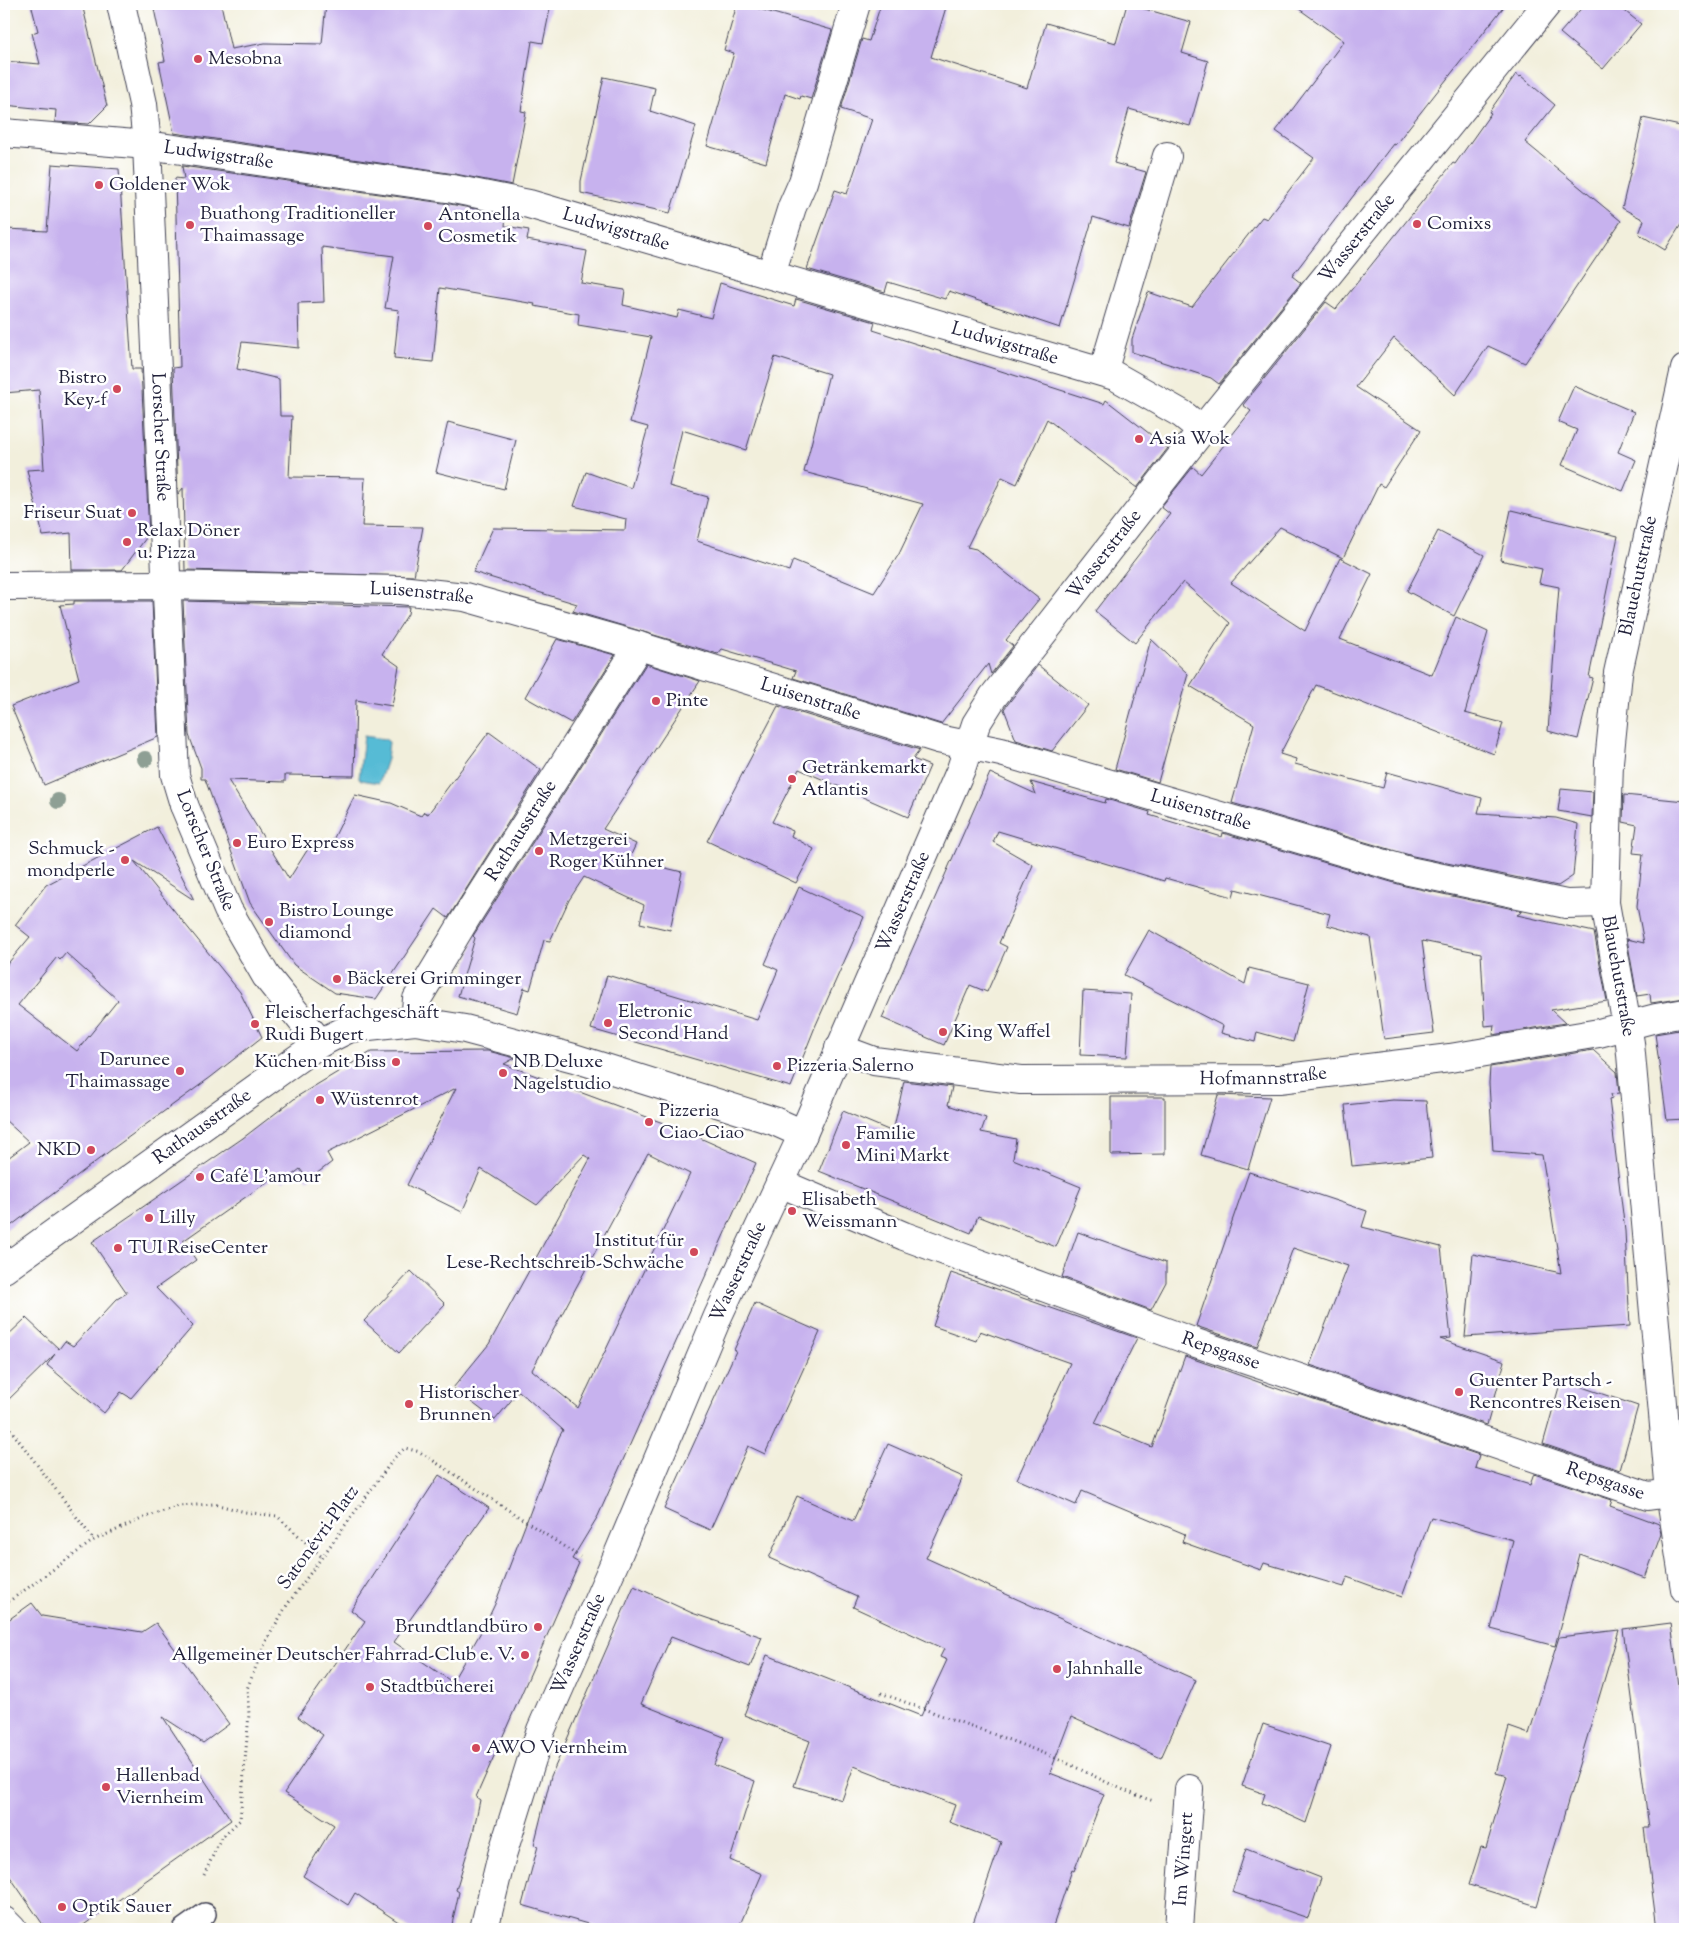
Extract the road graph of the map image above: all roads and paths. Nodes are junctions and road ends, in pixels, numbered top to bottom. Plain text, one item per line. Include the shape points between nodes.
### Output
1 (121, 4) edge
2 (856, 4) edge
3 (1546, 4) edge
4 (4, 133) edge
5 (147, 145) junction
6 (1167, 156) dead end
7 (771, 274) junction
8 (1685, 369) edge
9 (1103, 372) junction
10 (1202, 430) junction
11 (166, 585) junction
12 (4, 586) edge
13 (639, 646) junction
14 (969, 746) junction
15 (1605, 903) junction
16 (1685, 1013) edge
17 (415, 1021) junction
18 (1626, 1026) junction
19 (320, 1043) junction
20 (839, 1048) junction
21 (803, 1134) junction
22 (780, 1183) junction
23 (4, 1269) edge
24 (4, 1421) edge
25 (1670, 1493) junction
26 (94, 1540) junction
27 (322, 1557) junction
28 (610, 1570) junction
29 (1685, 1589) edge
30 (4, 1605) edge
31 (881, 1692) dead end
32 (1188, 1800) joint
33 (204, 1875) dead end
34 (205, 1914) dead end
35 (4, 1921) edge
36 (12, 1929) edge
37 (184, 1929) edge
38 (484, 1929) edge
39 (1178, 1929) edge

1 - 5 street, Lorscher Straße via 143,104
2 - 7 street
3 - 10 street, Wasserstraße
4 - 5 street, Ludwigstraße
5 - 7 street, Ludwigstraße via 453,189 529,204
5 - 11 street, Lorscher Straße
6 - 9 street
7 - 9 street, Ludwigstraße
8 - 15 street, Blauehutstraße via 1618,673 1609,762
9 - 10 street, Ludwigstraße via 1182,414
10 - 14 street, Wasserstraße via 993,697 976,724
11 - 12 street, Luisenstraße
11 - 13 street, Luisenstraße via 400,590 465,597
11 - 19 street, Lorscher Straße via 175,775 184,805 228,910 266,976
13 - 14 street, Luisenstraße
13 - 17 street, Rathausstraße via 418,999
14 - 15 street, Luisenstraße via 1001,752 1408,871 1566,904
14 - 20 street, Wasserstraße
15 - 18 street, Blauehutstraße
16 - 18 street, Hofmannstraße
17 - 19 street, Rathausstraße via 350,1028
17 - 21 street, Rathausstraße via 465,1029 574,1058 774,1121
18 - 20 street, Hofmannstraße via 1450,1058 1279,1079 1021,1080 874,1061
18 - 25 street, Blauehutstraße
19 - 23 street, Rathausstraße
20 - 21 street, Wasserstraße
21 - 22 street, Wasserstraße
22 - 25 street, Repsgasse via 904,1236 1196,1343 1648,1496
22 - 28 street, Wasserstraße via 718,1316
24 - 26 path
25 - 29 street, Blauehutstraße
26 - 27 path via 179,1506 214,1504 277,1516
26 - 30 path
27 - 28 path, Satonévri-Platz via 395,1457 405,1448 420,1452 582,1558
27 - 33 path, Satonévri-Platz via 266,1641 247,1689 249,1714 240,1820 221,1838
28 - 38 street, Wasserstraße via 542,1730 502,1855
31 - 32 path via 1055,1758 1135,1796
32 - 39 street, Im Wingert
34 - 37 lane
35 - 36 street

